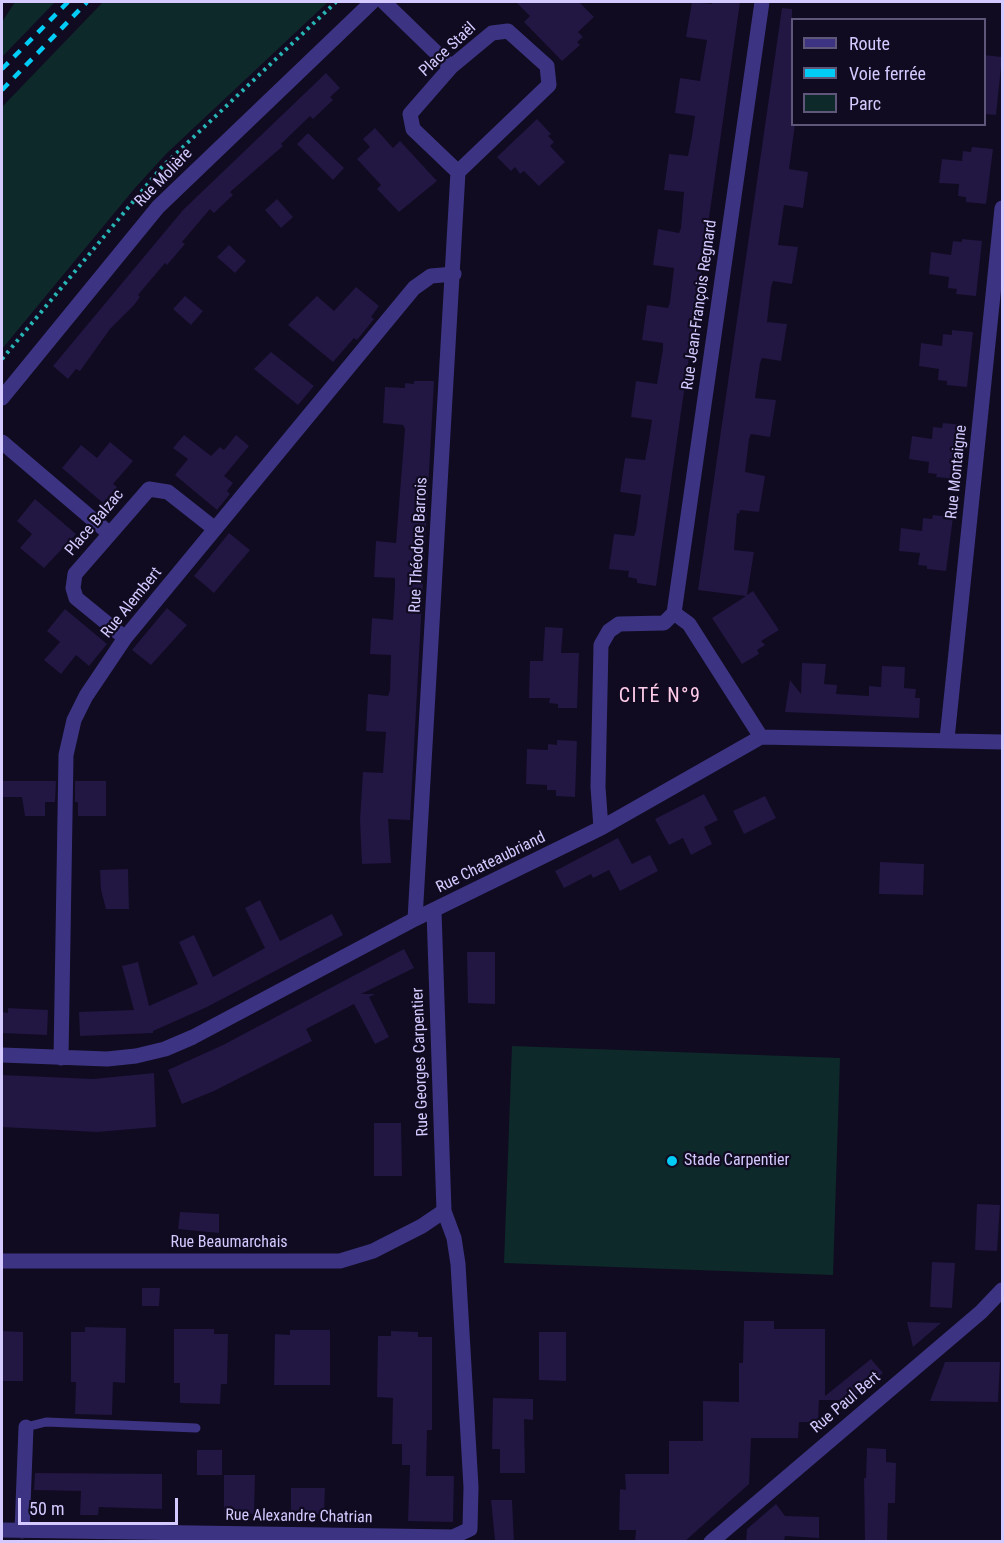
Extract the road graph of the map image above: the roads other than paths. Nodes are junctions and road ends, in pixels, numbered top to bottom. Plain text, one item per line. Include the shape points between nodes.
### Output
1 (372, 2) edge
2 (384, 2) edge
3 (762, 2) edge
4 (451, 67) junction
5 (458, 172) junction
6 (1002, 208) edge
7 (454, 274) junction
8 (997, 312) edge
9 (2, 398) edge
10 (2, 442) edge
11 (215, 529) junction
12 (110, 534) junction
13 (674, 613) junction
14 (125, 638) junction
15 (761, 736) junction
16 (947, 739) junction
17 (1002, 742) edge
18 (602, 828) junction
19 (434, 911) junction
20 (415, 919) junction
21 (2, 1055) edge
22 (61, 1058) junction
23 (444, 1211) junction
24 (2, 1261) edge
25 (1002, 1290) edge
26 (26, 1427) joint
27 (196, 1428) dead end
28 (2, 1530) edge
29 (22, 1531) junction
30 (453, 1537) joint
31 (711, 1542) edge

1 - 9 street, Rue Molière via 158,207
2 - 4 street
3 - 13 street, Rue Jean-François Regnard
4 - 5 street, Place Staël via 410,114 413,129
4 - 5 street, Place Staël via 492,33 508,31 547,66 549,85
5 - 7 street, Rue Théodore Barrois
6 - 8 street, Rue Montaigne
7 - 11 street, Rue Alembert via 431,276 414,288
7 - 20 street, Rue Théodore Barrois
8 - 16 street, Rue Montaigne
10 - 12 street
11 - 12 street, Place Balzac via 168,492 155,488 143,493
11 - 14 street, Rue Alembert
12 - 14 street, Place Balzac via 75,574 73,588 76,598
13 - 15 street via 689,624
13 - 18 street via 664,623 619,624 609,631 601,645 597,787
14 - 22 street, Rue Alembert via 86,696 68,739
15 - 16 street
15 - 18 street, Rue Chateaubriand
16 - 17 street
18 - 19 street, Rue Chateaubriand
19 - 20 street, Rue Chateaubriand
19 - 23 street, Rue Georges Carpentier
20 - 22 street, Rue Chateaubriand via 165,1049 136,1056
21 - 22 street, Rue Chateaubriand
23 - 24 street, Rue Beaumarchais via 374,1251 340,1261
23 - 30 street, Rue Georges Carpentier via 459,1264 471,1487 470,1529
25 - 31 street, Rue Paul Bert
26 - 27 lane via 46,1422
26 - 29 street
28 - 29 street, Rue Alexandre Chatrian
29 - 30 street, Rue Alexandre Chatrian

